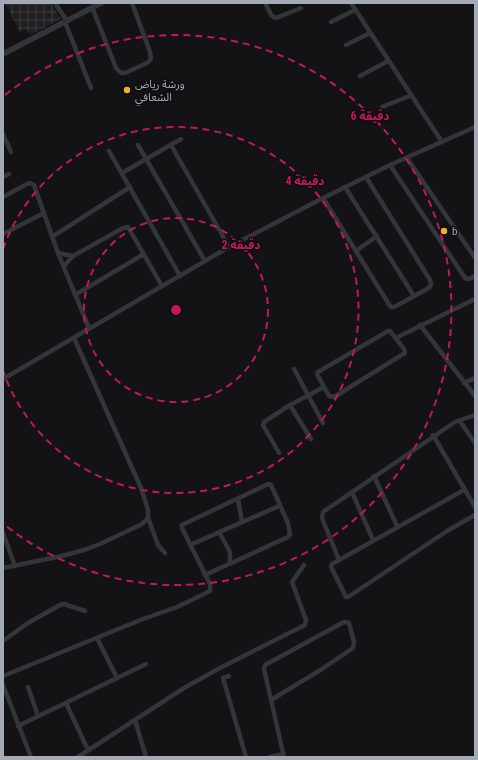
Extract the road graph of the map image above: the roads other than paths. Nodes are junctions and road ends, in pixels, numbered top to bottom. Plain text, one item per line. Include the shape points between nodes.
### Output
1 (56, 3) edge
2 (101, 3) edge
3 (132, 3) edge
4 (265, 3) edge
5 (351, 3) edge
6 (92, 7) junction
7 (301, 8) dead end
8 (355, 10) junction
9 (66, 21) junction
10 (331, 22) dead end
11 (370, 33) junction
12 (346, 45) dead end
13 (3, 54) edge
14 (388, 61) junction
15 (360, 76) dead end
16 (91, 88) dead end
17 (412, 94) junction
18 (382, 108) dead end
19 (475, 127) edge
20 (3, 134) edge
21 (181, 139) dead end
22 (442, 142) junction
23 (138, 145) dead end
24 (171, 145) junction
25 (109, 151) dead end
26 (11, 152) dead end
27 (407, 158) junction
28 (146, 160) junction
29 (390, 165) junction
30 (122, 173) junction
31 (9, 174) dead end
32 (3, 177) edge
33 (366, 177) junction
34 (130, 187) junction
35 (345, 187) junction
36 (3, 197) edge
37 (323, 198) junction
38 (44, 213) junction
39 (3, 234) edge
40 (55, 235) dead end
41 (377, 236) junction
42 (229, 247) junction
43 (356, 252) junction
44 (58, 253) junction
45 (144, 254) junction
46 (73, 256) junction
47 (475, 258) edge
48 (205, 261) junction
49 (64, 266) junction
50 (180, 276) junction
51 (475, 276) edge
52 (162, 286) junction
53 (75, 296) junction
54 (414, 296) junction
55 (475, 299) edge
56 (420, 325) junction
57 (89, 328) junction
58 (74, 338) junction
59 (396, 338) junction
60 (294, 369) dead end
61 (475, 378) edge
62 (3, 379) edge
63 (464, 383) junction
64 (324, 387) junction
65 (308, 396) junction
66 (475, 396) edge
67 (290, 405) junction
68 (475, 415) edge
69 (459, 420) junction
70 (323, 423) dead end
71 (433, 436) junction
72 (311, 439) dead end
73 (475, 442) edge
74 (279, 453) dead end
75 (374, 476) junction
76 (464, 490) junction
77 (352, 492) junction
78 (238, 499) junction
79 (280, 506) junction
80 (475, 507) edge
81 (475, 516) edge
82 (148, 518) junction
83 (242, 522) junction
84 (398, 526) junction
85 (219, 532) junction
86 (3, 533) edge
87 (373, 540) junction
88 (190, 545) junction
89 (165, 553) dead end
90 (339, 560) junction
91 (230, 563) junction
92 (304, 565) dead end
93 (15, 566) junction
94 (3, 568) edge
95 (205, 575) junction
96 (85, 611) dead end
97 (97, 638) junction
98 (3, 641) edge
99 (146, 664) dead end
100 (3, 676) edge
101 (229, 676) dead end
102 (117, 678) junction
103 (3, 685) edge
104 (28, 687) dead end
105 (271, 700) junction
106 (66, 703) junction
107 (38, 716) junction
108 (135, 720) junction
109 (18, 726) junction
110 (88, 750) junction
111 (284, 755) edge
112 (31, 757) edge
113 (78, 757) edge
114 (146, 757) edge
115 (246, 757) edge
116 (270, 757) edge

1 - 9 street
2 - 6 street
3 - 6 street via 151,59 125,73 116,68
4 - 7 street via 272,16 276,18
5 - 8 street
6 - 9 street
8 - 10 street
8 - 11 street
9 - 13 street
9 - 16 street
11 - 12 street
11 - 14 street
14 - 15 street
14 - 17 street
17 - 18 street
17 - 22 street
19 - 22 street
20 - 26 street
21 - 24 street
22 - 27 street
23 - 28 street
24 - 28 street
24 - 42 street
25 - 30 street
27 - 29 street
27 - 47 street
28 - 30 street
28 - 48 street
29 - 33 street
29 - 51 street via 465,278
30 - 34 street
31 - 32 street
33 - 35 street
33 - 54 street via 430,280 429,288
34 - 40 street
34 - 50 street
35 - 37 street
35 - 41 street
36 - 38 street via 27,184 32,184
37 - 42 street
37 - 43 street
38 - 39 street
38 - 44 street
41 - 43 street
41 - 54 street
42 - 48 street
43 - 54 street via 391,307
44 - 46 street
44 - 49 street
45 - 46 street via 128,227
45 - 52 street
45 - 53 street
46 - 49 street
48 - 50 street
49 - 53 street
50 - 52 street
52 - 57 street
53 - 57 street
55 - 56 street
56 - 59 street
56 - 63 street
57 - 58 street
58 - 62 street
58 - 82 street via 141,488
59 - 64 street via 388,331 318,372
59 - 64 street via 405,353 334,397 329,396
60 - 65 street
61 - 63 street
63 - 66 street
64 - 65 street
65 - 67 street
65 - 70 street
67 - 72 street
67 - 74 street via 263,423
68 - 69 street
69 - 71 street
69 - 73 street
71 - 75 street
71 - 76 street
75 - 77 street
75 - 84 street
76 - 80 street
76 - 84 street
77 - 87 street
77 - 90 street via 322,514
78 - 79 street via 270,484
78 - 83 street
78 - 88 street via 182,525
79 - 83 street
79 - 91 street via 288,523 288,537
81 - 90 street via 447,531 348,597 331,567
82 - 89 street via 158,545
82 - 93 street via 142,524 100,544 62,556
83 - 85 street
84 - 87 street
85 - 88 street
85 - 91 street via 230,552
86 - 93 street
87 - 90 street
88 - 95 street
91 - 95 street
92 - 108 street via 292,582 306,620 305,625 202,678
93 - 94 street
95 - 97 street via 210,584 210,591 177,607
96 - 98 street via 62,604
97 - 100 street
97 - 102 street
99 - 102 street
101 - 115 street via 223,678
102 - 106 street
103 - 109 street
104 - 107 street
105 - 105 street via 265,665 344,622 349,623 355,644 353,648
105 - 111 street
106 - 107 street
106 - 110 street
107 - 109 street
108 - 110 street
108 - 114 street
109 - 112 street
110 - 113 street
111 - 116 street

